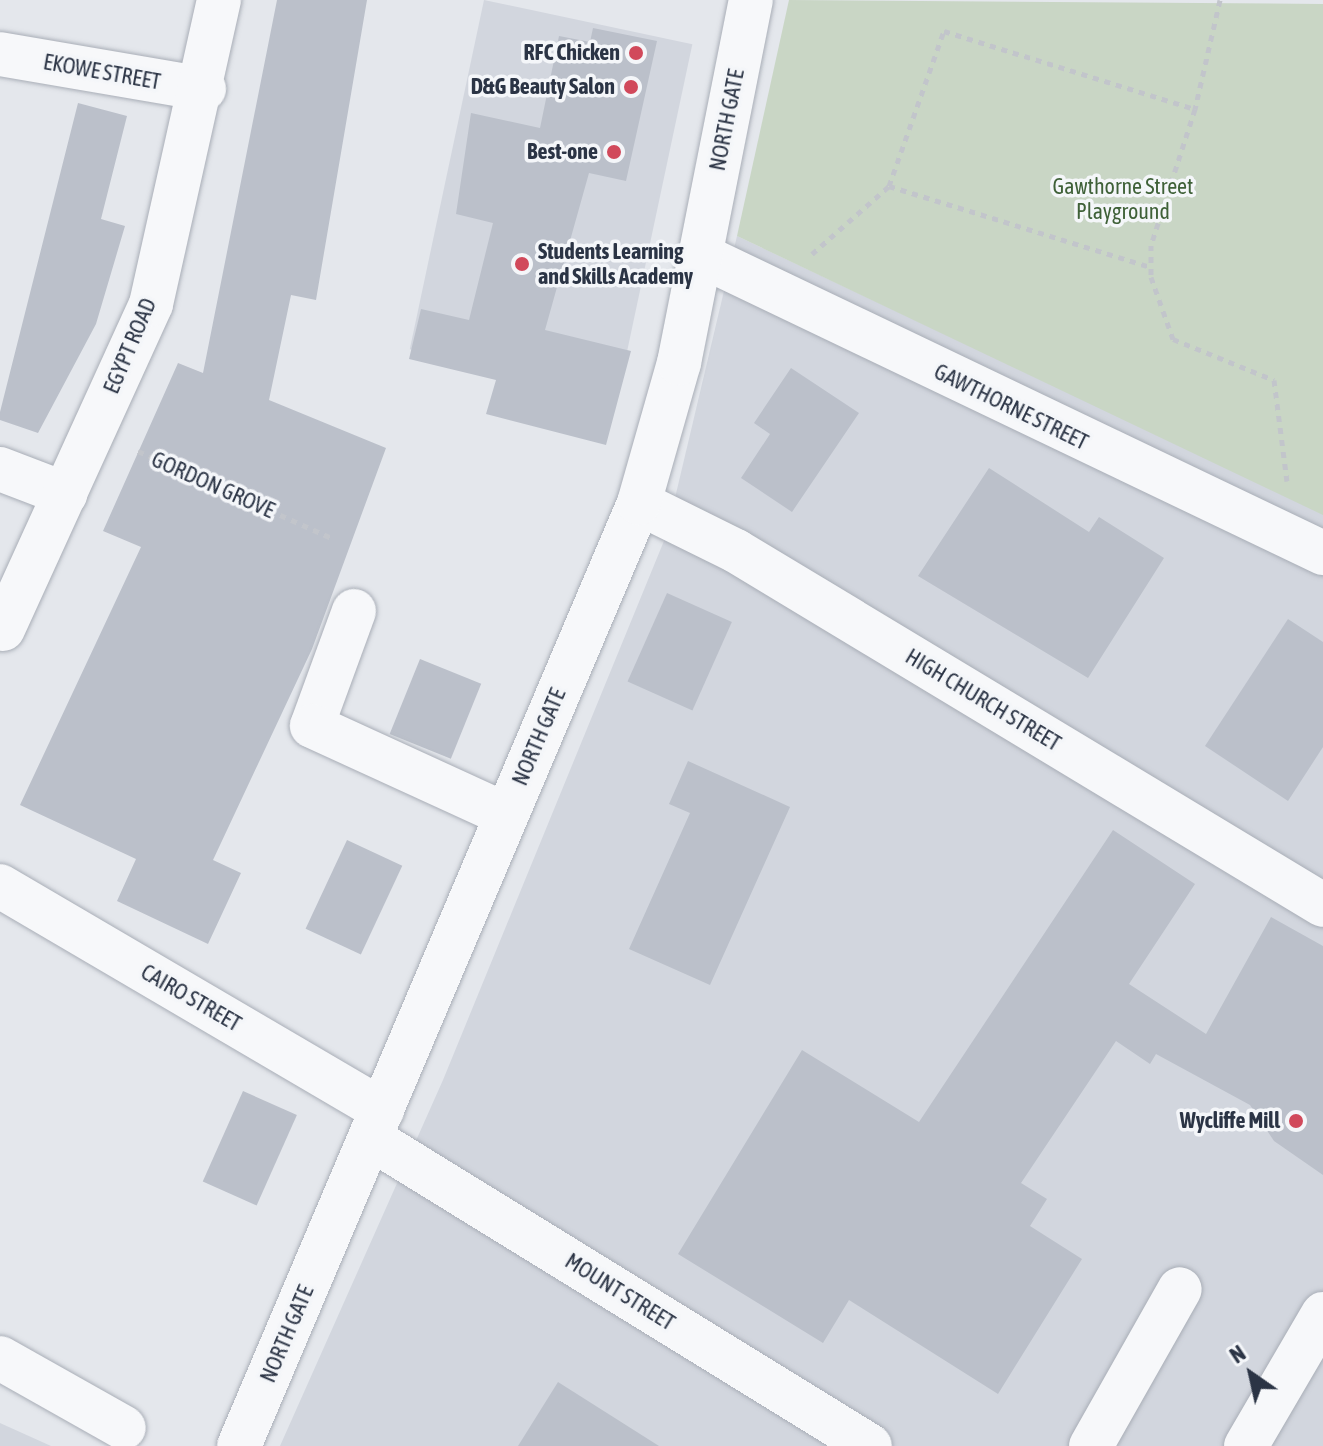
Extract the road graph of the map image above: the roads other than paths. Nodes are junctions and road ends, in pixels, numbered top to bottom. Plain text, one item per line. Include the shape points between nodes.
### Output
1 (219, 0) edge
2 (751, 0) edge
3 (0, 54) edge
4 (204, 89) junction
5 (700, 255) junction
6 (0, 469) edge
7 (65, 494) junction
8 (639, 503) junction
9 (1306, 545) edge
10 (354, 611) dead end
11 (3, 629) dead end
12 (506, 815) junction
13 (0, 886) edge
14 (1323, 905) edge
15 (376, 1124) junction
16 (1180, 1289) dead end
17 (1323, 1314) edge
18 (0, 1358) edge
19 (124, 1428) dead end
20 (239, 1446) edge
21 (870, 1446) edge
22 (1091, 1446) edge
23 (1246, 1446) edge

1 - 4 street, EGYPT ROAD
2 - 5 street, NORTH GATE
3 - 4 street, EKOWE STREET
4 - 7 street, EGYPT ROAD via 151,304
5 - 8 street, NORTH GATE
5 - 9 street, GAWTHORNE STREET
6 - 7 street
7 - 11 street, EGYPT ROAD
8 - 12 street, NORTH GATE
8 - 14 street, HIGH CHURCH STREET via 736,551
10 - 12 street via 312,726
12 - 15 street, NORTH GATE
13 - 15 street, CAIRO STREET
15 - 20 street, NORTH GATE
15 - 21 street, MOUNT STREET
16 - 22 street
17 - 23 street
18 - 19 street

